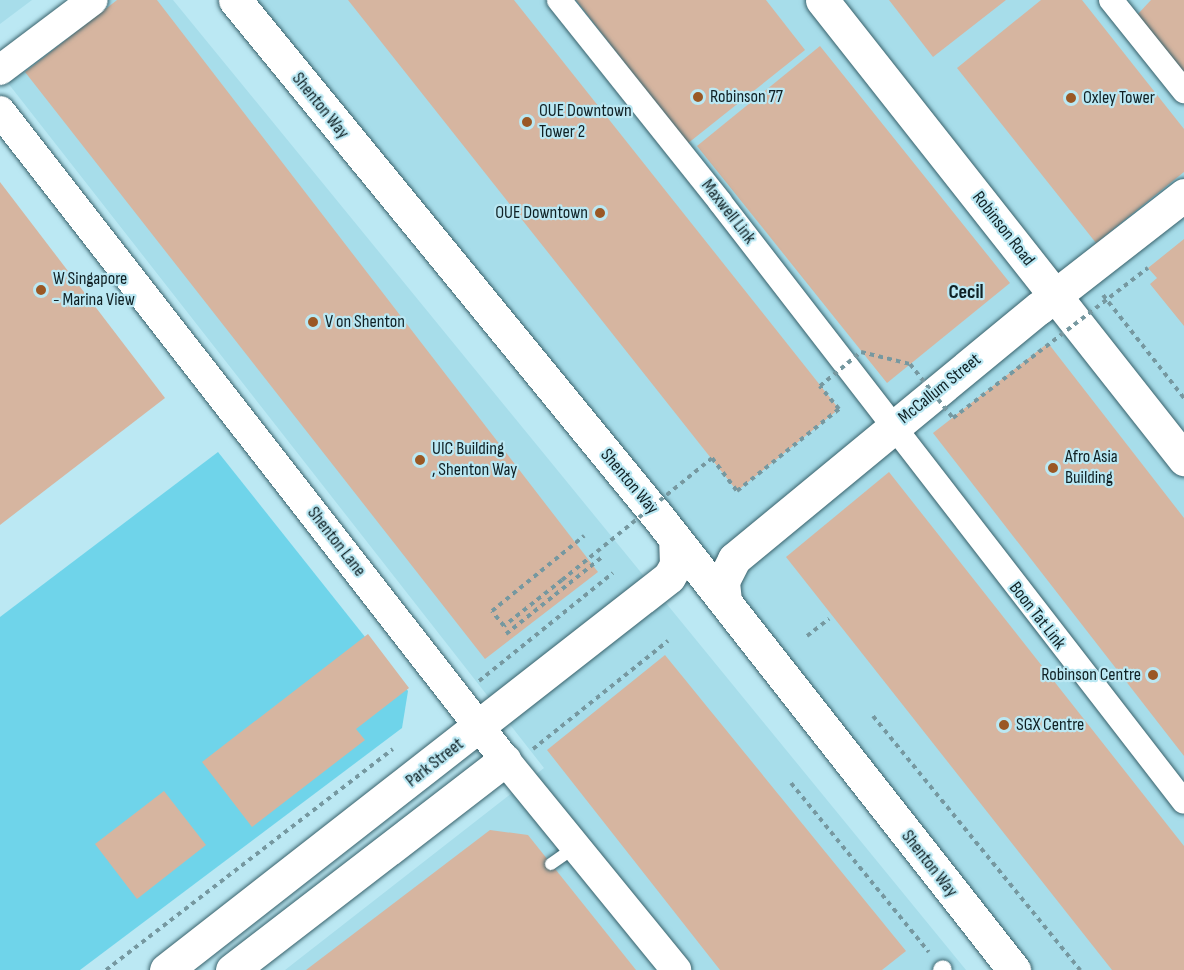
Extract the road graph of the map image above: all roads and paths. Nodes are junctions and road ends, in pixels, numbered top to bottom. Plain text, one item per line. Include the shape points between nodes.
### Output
1 (93, 0) edge
2 (235, 0) edge
3 (559, 0) edge
4 (822, 0) edge
5 (1111, 0) edge
6 (0, 70) edge
7 (1184, 91) edge
8 (0, 111) edge
9 (1184, 195) edge
10 (1148, 268) dead end
11 (1084, 272) junction
12 (1055, 295) junction
13 (1184, 398) edge
14 (894, 427) junction
15 (1184, 459) edge
16 (584, 536) dead end
17 (675, 539) junction
18 (601, 558) dead end
19 (614, 573) dead end
20 (725, 601) junction
21 (829, 619) dead end
22 (506, 634) dead end
23 (807, 636) dead end
24 (479, 681) dead end
25 (873, 716) dead end
26 (480, 728) junction
27 (403, 741) dead end
28 (505, 760) junction
29 (790, 783) dead end
30 (1184, 802) edge
31 (575, 847) junction
32 (551, 864) dead end
33 (106, 970) edge
34 (165, 970) edge
35 (232, 970) edge
36 (676, 970) edge
37 (942, 970) edge
38 (1014, 970) edge
39 (1080, 970) edge

1 - 6 street
2 - 17 main road, Shenton Way
3 - 14 street, Maxwell Link
4 - 12 main road, Robinson Road
5 - 7 street
8 - 26 street, Shenton Lane
9 - 11 main road, McCallum Street
10 - 16 path, bridge via 953,418 910,364 861,352 820,386 839,409 737,491 712,458 504,626 492,611
11 - 12 main road, McCallum Street
11 - 13 path
12 - 14 main road, McCallum Street
12 - 15 main road, Robinson Road
14 - 20 main road, McCallum Street via 734,559 723,581
14 - 30 street, Boon Tat Link
17 - 20 main road, Shenton Way
17 - 26 main road, Park Street via 676,565 669,577
18 - 22 path
19 - 24 path
20 - 38 main road, Shenton Way
21 - 23 path
25 - 39 path
26 - 28 street, Shenton Lane
26 - 34 main road, Park Street
27 - 33 path
28 - 31 street, Shenton Lane
28 - 35 main road
29 - 37 path
31 - 32 lane
31 - 36 street, Shenton Lane

